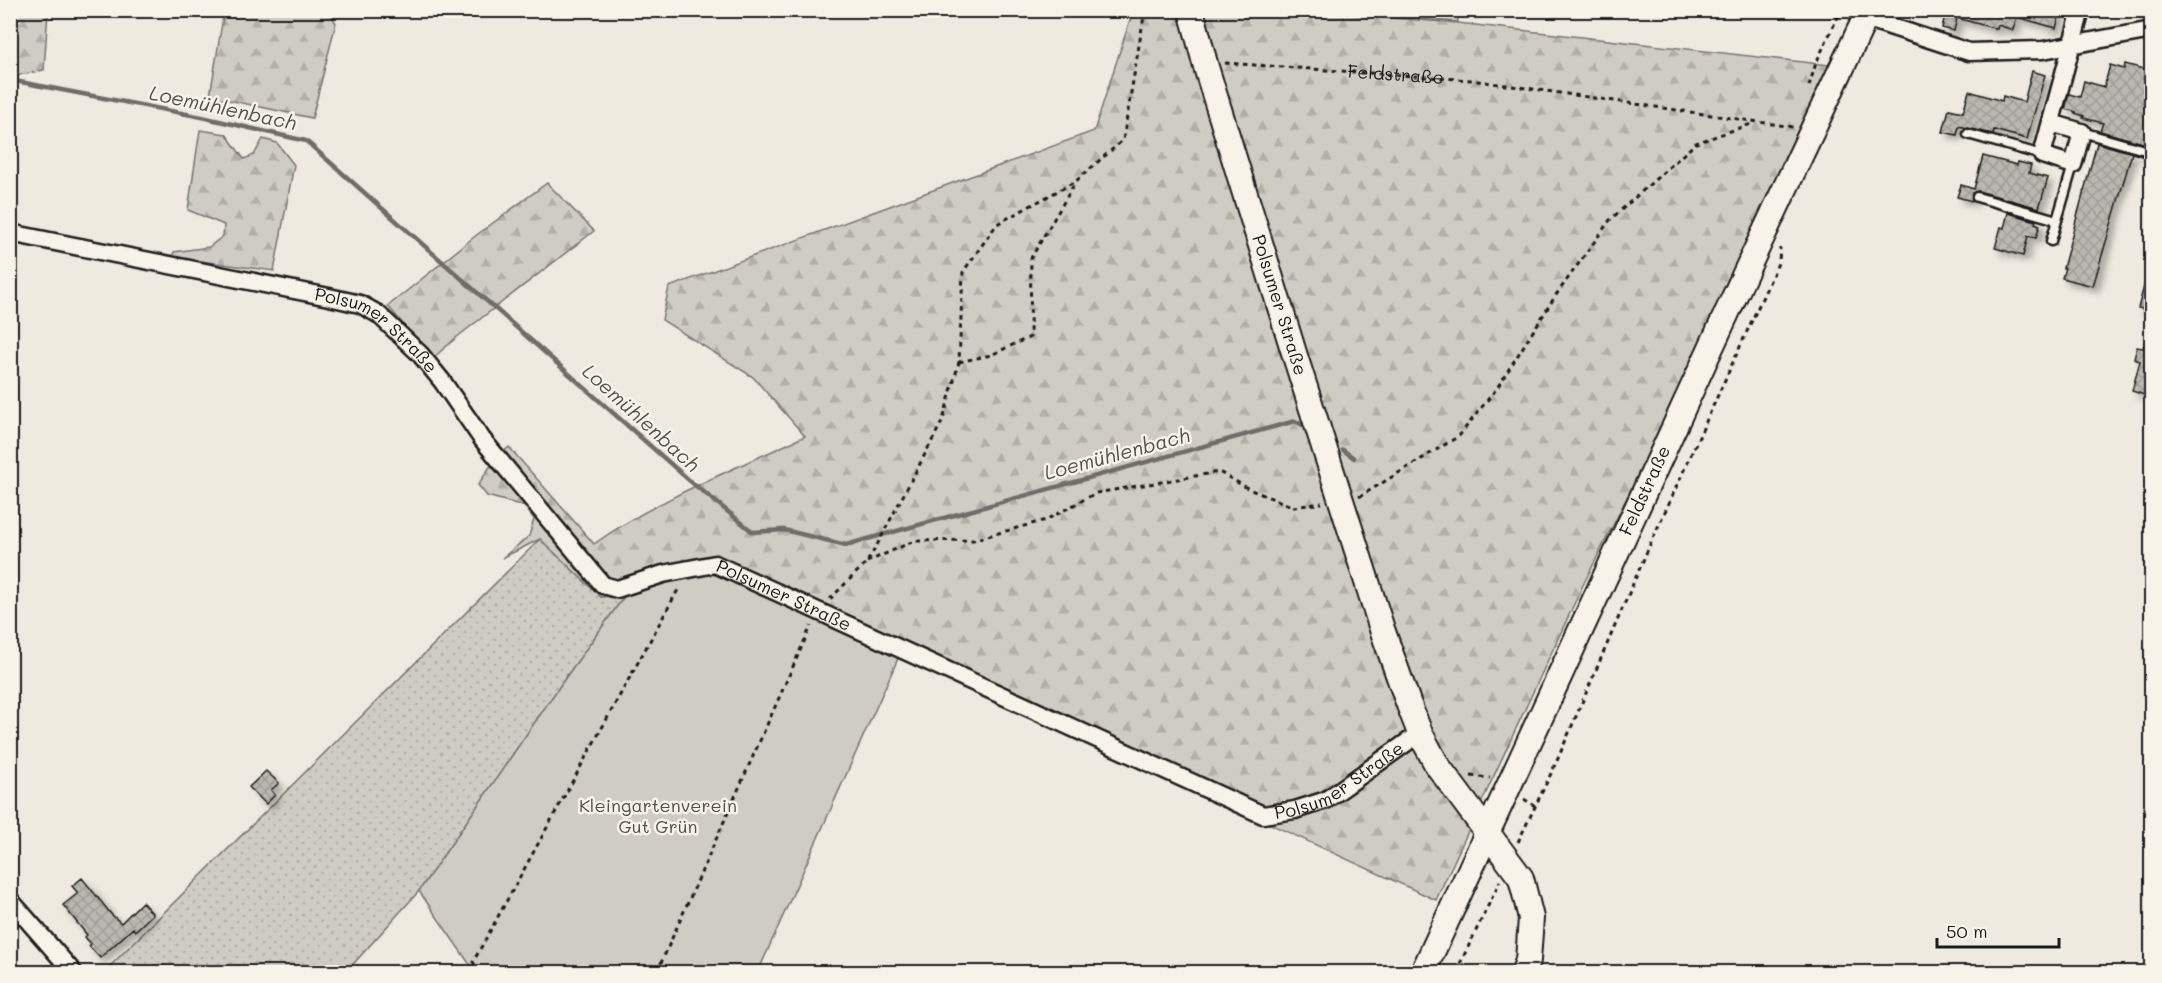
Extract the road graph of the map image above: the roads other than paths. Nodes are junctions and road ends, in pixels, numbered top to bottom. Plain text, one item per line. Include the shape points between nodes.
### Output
1 (1191, 10) edge
2 (2081, 10) edge
3 (1867, 14) edge
4 (2151, 30) edge
5 (2072, 44) junction
6 (2051, 123) junction
7 (2082, 132) junction
8 (1968, 134) dead end
9 (2141, 149) dead end
10 (2042, 155) junction
11 (2073, 165) junction
12 (1977, 197) dead end
13 (2057, 220) junction
14 (10, 233) edge
15 (2051, 241) dead end
16 (1420, 733) junction
17 (1488, 832) junction
18 (10, 900) edge
19 (73, 972) edge
20 (1423, 972) edge
21 (1524, 972) edge

1 - 16 main road, Polsumer Straße via 1206,67 1349,500 1382,628
2 - 5 street
3 - 5 street via 1969,52 2043,50
3 - 17 main road, Feldstraße
4 - 5 street
5 - 6 street
6 - 7 street
6 - 10 street
7 - 9 lane
7 - 11 street
8 - 10 lane
10 - 11 street
11 - 13 lane
12 - 13 lane
13 - 15 lane
14 - 16 street, Polsumer Straße via 360,304 378,314 420,354 482,439 603,585 617,589 663,574 715,564 1263,815 1326,800
16 - 17 main road, Polsumer Straße via 1437,765
17 - 20 main road, Feldstraße
17 - 21 main road, Polsumer Straße via 1521,878 1531,918
18 - 19 street

